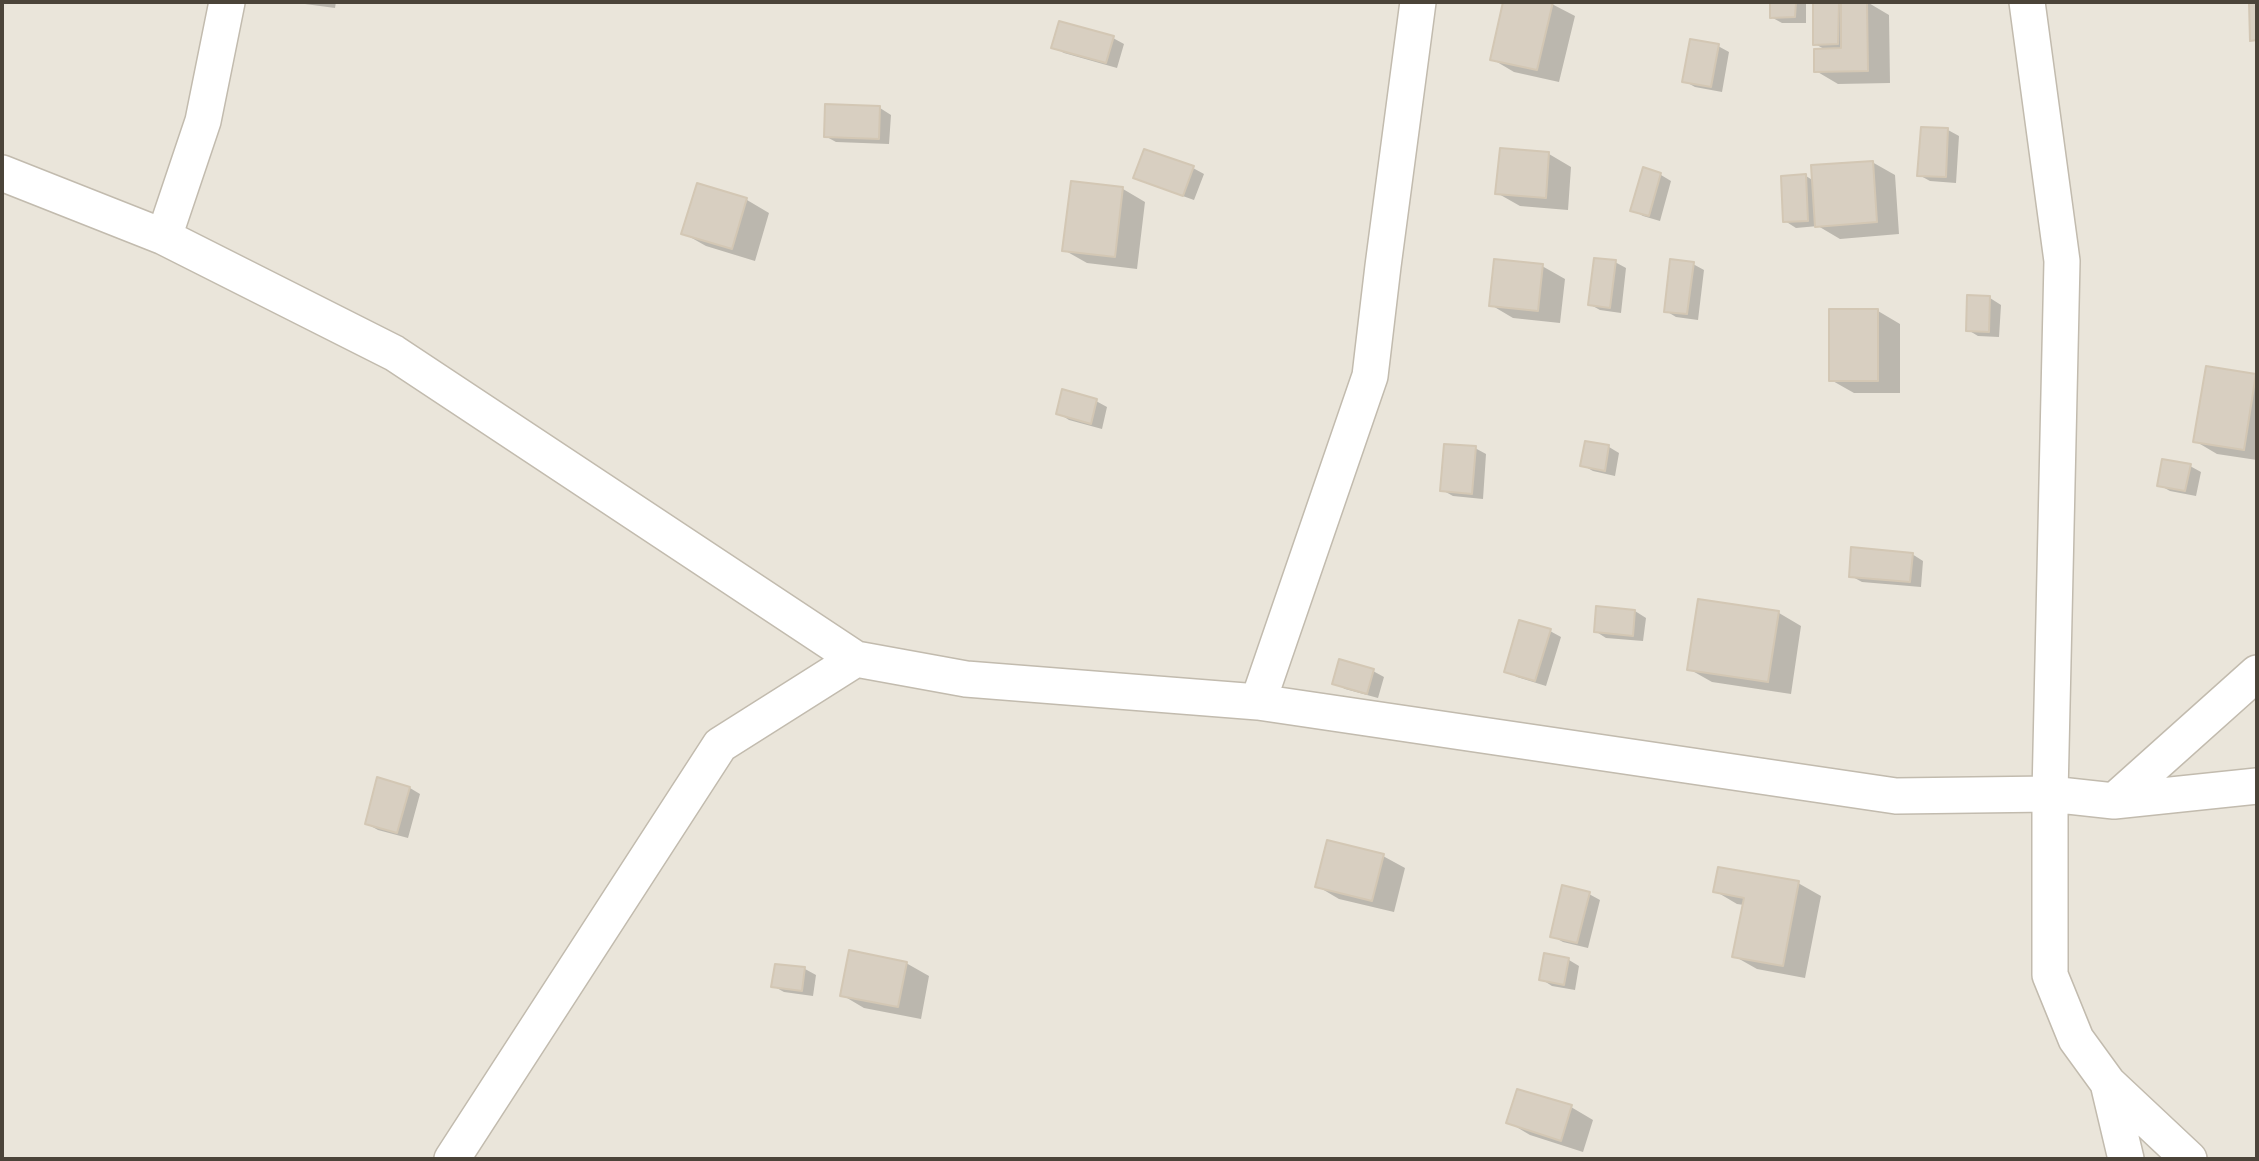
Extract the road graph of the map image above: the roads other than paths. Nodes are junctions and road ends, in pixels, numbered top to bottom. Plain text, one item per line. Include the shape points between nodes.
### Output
1 (227, 2) edge
2 (1418, 2) edge
3 (2027, 2) edge
4 (2, 173) edge
5 (164, 237) junction
6 (856, 659) junction
7 (2257, 673) edge
8 (1258, 702) junction
9 (2257, 786) edge
10 (2050, 794) junction
11 (2114, 801) junction
12 (2108, 1083) junction
13 (452, 1159) edge
14 (2126, 1159) edge
15 (2189, 1159) edge

1 - 5 street via 203,121
2 - 8 street via 1370,376
3 - 10 street via 2062,261
4 - 5 street
5 - 6 street via 394,353
6 - 8 street via 966,679
6 - 13 street via 720,745
7 - 11 street
8 - 10 street via 1896,796
9 - 11 street
10 - 11 street
10 - 12 street via 2050,975 2076,1039
12 - 14 street
12 - 15 street

